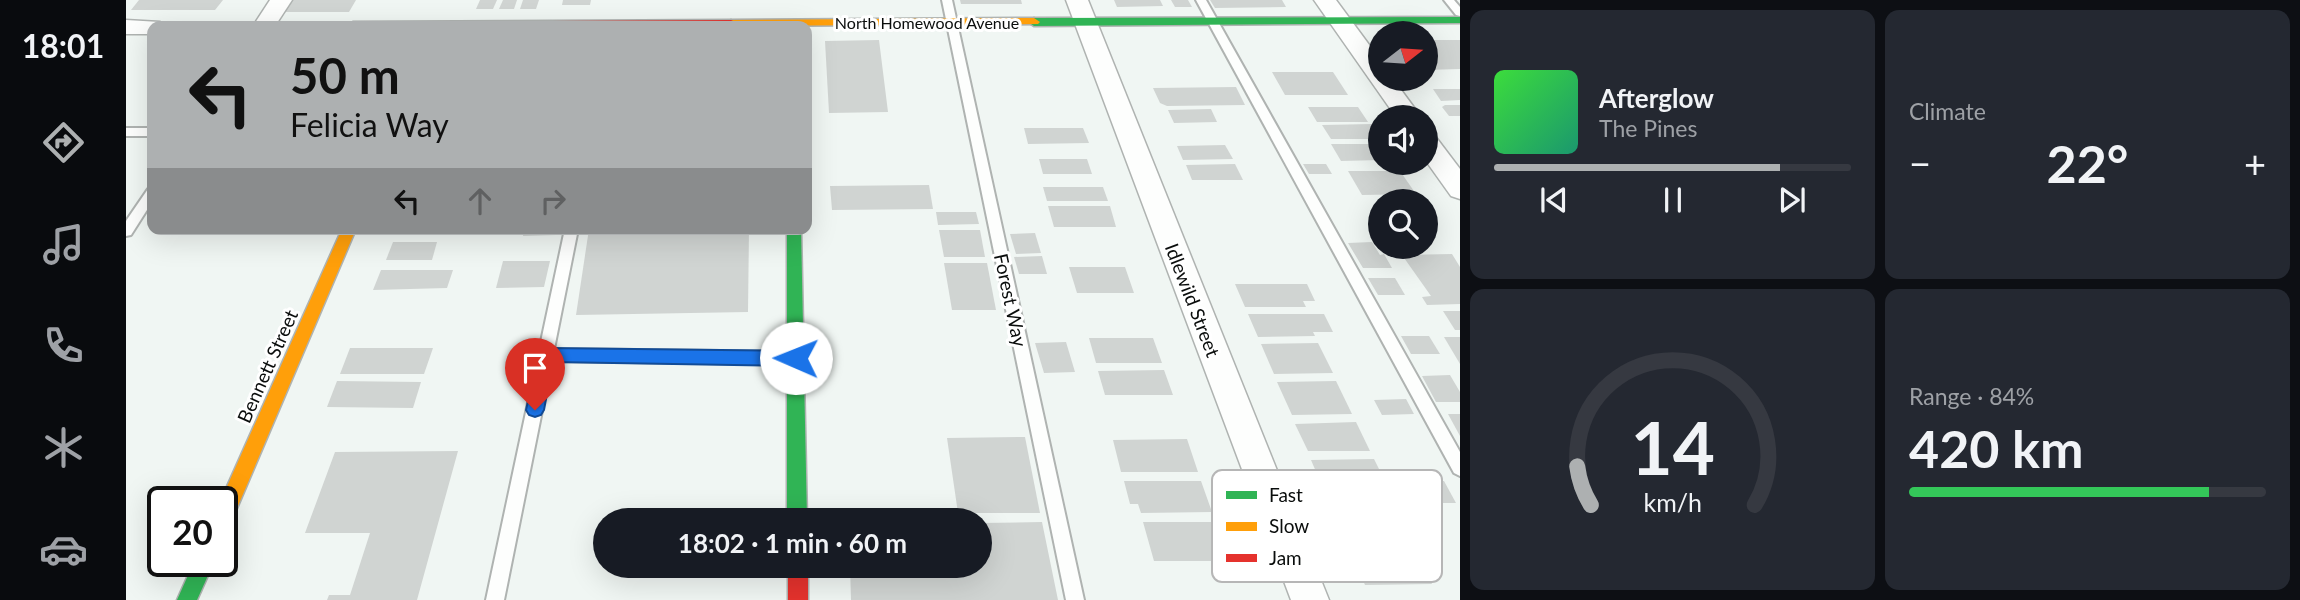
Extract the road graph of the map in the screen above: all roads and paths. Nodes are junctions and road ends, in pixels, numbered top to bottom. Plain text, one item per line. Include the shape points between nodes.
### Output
1 (281, 0) edge
2 (947, 0) edge
3 (1201, 0) edge
4 (1325, 0) edge
5 (1449, 0) edge
6 (1082, 11) edge
7 (1460, 13) edge
8 (793, 20) edge
9 (1460, 20) edge
10 (267, 21) edge
11 (768, 21) edge
12 (1340, 21) junction
13 (952, 22) junction
14 (1213, 22) junction
15 (126, 27) edge
16 (147, 27) edge
17 (1368, 60) edge
18 (126, 132) edge
19 (147, 132) edge
20 (1438, 159) edge
21 (1460, 189) edge
22 (147, 200) edge
23 (126, 231) edge
24 (346, 235) edge
25 (571, 235) edge
26 (794, 235) edge
27 (547, 355) junction
28 (796, 358) junction
29 (1460, 468) edge
30 (1260, 470) edge
31 (237, 486) edge
32 (797, 508) edge
33 (197, 577) edge
34 (798, 578) edge
35 (1303, 582) edge
36 (187, 600) edge
37 (495, 600) edge
38 (798, 600) edge
39 (1075, 600) edge
40 (1310, 600) edge

1 - 10 street
2 - 13 lane, Forest Way
3 - 14 lane
4 - 12 street
5 - 7 lane
6 - 13 street, North Homewood Avenue
6 - 14 street, North Homewood Avenue
6 - 30 street, Idlewild Street
8 - 11 street, North Homewood Avenue
8 - 13 street, North Homewood Avenue
9 - 12 street, North Homewood Avenue
12 - 14 street, North Homewood Avenue
12 - 17 street
13 - 39 lane, Forest Way
14 - 29 lane
15 - 16 street
18 - 19 lane
20 - 21 street
22 - 23 lane
24 - 31 street, Bennett Street
25 - 27 lane
26 - 28 street
27 - 28 lane
27 - 37 lane
28 - 32 street
33 - 36 street
34 - 38 street
35 - 40 street, Idlewild Street

